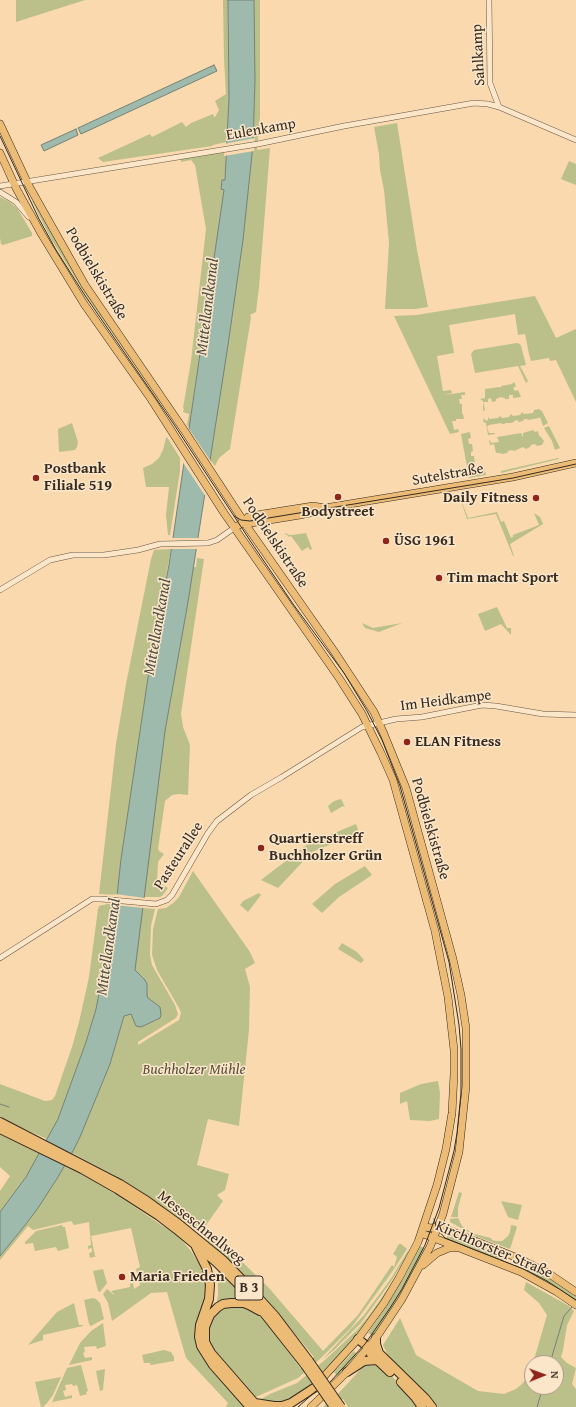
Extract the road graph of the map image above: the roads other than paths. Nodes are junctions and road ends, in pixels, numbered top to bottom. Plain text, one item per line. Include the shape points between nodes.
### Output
1 (489, 0) edge
2 (499, 107) junction
3 (0, 124) edge
4 (576, 140) edge
5 (0, 153) edge
6 (26, 181) junction
7 (14, 183) junction
8 (0, 186) edge
9 (0, 192) edge
10 (42, 235) junction
11 (576, 463) edge
12 (244, 522) junction
13 (234, 528) junction
14 (0, 590) edge
15 (576, 715) edge
16 (379, 723) junction
17 (368, 726) junction
18 (0, 958) edge
19 (0, 1122) edge
20 (0, 1129) edge
21 (28, 1139) junction
22 (438, 1226) junction
23 (422, 1230) junction
24 (433, 1238) junction
25 (195, 1240) junction
26 (458, 1248) junction
27 (515, 1257) junction
28 (510, 1268) junction
29 (417, 1271) junction
30 (576, 1292) edge
31 (574, 1303) edge
32 (266, 1315) junction
33 (376, 1338) junction
34 (358, 1339) junction
35 (368, 1347) junction
36 (378, 1357) junction
37 (307, 1363) junction
38 (347, 1372) junction
39 (314, 1388) junction
40 (254, 1406) edge
41 (293, 1407) edge
42 (311, 1407) edge
43 (334, 1407) edge
44 (341, 1407) edge
45 (422, 1407) edge
46 (432, 1407) edge

1 - 2 street, Sahlkamp via 490,83
2 - 4 street, Eulenkamp
2 - 6 street, Eulenkamp via 464,104 258,144
3 - 6 main road, Podbielskistraße
5 - 7 main road, Podbielskistraße
6 - 7 street, Eulenkamp
6 - 12 main road, Podbielskistraße via 89,292
7 - 8 street, Eulenkamp
7 - 10 main road, Podbielskistraße
9 - 10 street via 11,197 22,207
10 - 13 main road, Podbielskistraße via 84,304 151,399
11 - 12 main road, Sutelstraße via 513,477 324,508 313,506 263,514 248,517
12 - 13 main road, Sutelstraße
12 - 16 main road, Podbielskistraße via 357,686
13 - 14 street via 213,542 160,544 104,555 73,555 50,560
13 - 17 main road, Podbielskistraße via 339,678
15 - 16 street, Im Heidkampe via 543,714 482,705
16 - 17 street, Im Heidkampe
16 - 22 main road, Podbielskistraße via 412,810 450,948 466,1028 467,1079 462,1132 455,1172
17 - 18 street, Pasteurallee via 360,728 223,815 208,833 172,895 164,902 152,904 107,899 90,900
17 - 23 main road, Podbielskistraße via 393,780 435,931 451,1014 454,1074 452,1113 437,1185
19 - 21 highway, Messeschnellweg / B 3
20 - 21 highway, Messeschnellweg / B 3
21 - 25 highway, Messeschnellweg / B 3 via 83,1167
22 - 23 main road, Kirchhorster Straße
22 - 24 main road, Podbielskistraße
22 - 27 main road, Kirchhorster Straße
23 - 24 main road, Kirchhorster Straße
23 - 34 main road, Podbielskistraße via 399,1278
24 - 26 main road, Kirchhorster Straße
24 - 29 main road, Podbielskistraße
25 - 32 highway
25 - 37 highway, Messeschnellweg / B 3 via 223,1260 246,1284 275,1316
25 - 40 highway via 207,1269 210,1285 209,1299 199,1328 201,1346 213,1365
26 - 28 main road, Kirchhorster Straße
26 - 29 main road via 449,1248 437,1253
27 - 28 main road
27 - 30 main road, Kirchhorster Straße via 548,1273
28 - 31 main road, Kirchhorster Straße via 535,1279
29 - 33 main road
32 - 37 highway
32 - 40 highway via 244,1303 231,1302 212,1312 205,1327 205,1342 211,1353
33 - 35 main road
33 - 36 highway
34 - 35 highway
34 - 39 main road, Podbielskistraße
35 - 36 highway
35 - 38 main road
36 - 38 highway via 364,1361
36 - 45 highway
36 - 46 highway
37 - 43 highway, bridge
37 - 44 highway, Messeschnellweg / B 3, bridge
38 - 42 main road
39 - 40 highway via 282,1406
39 - 41 main road, Podbielskistraße

